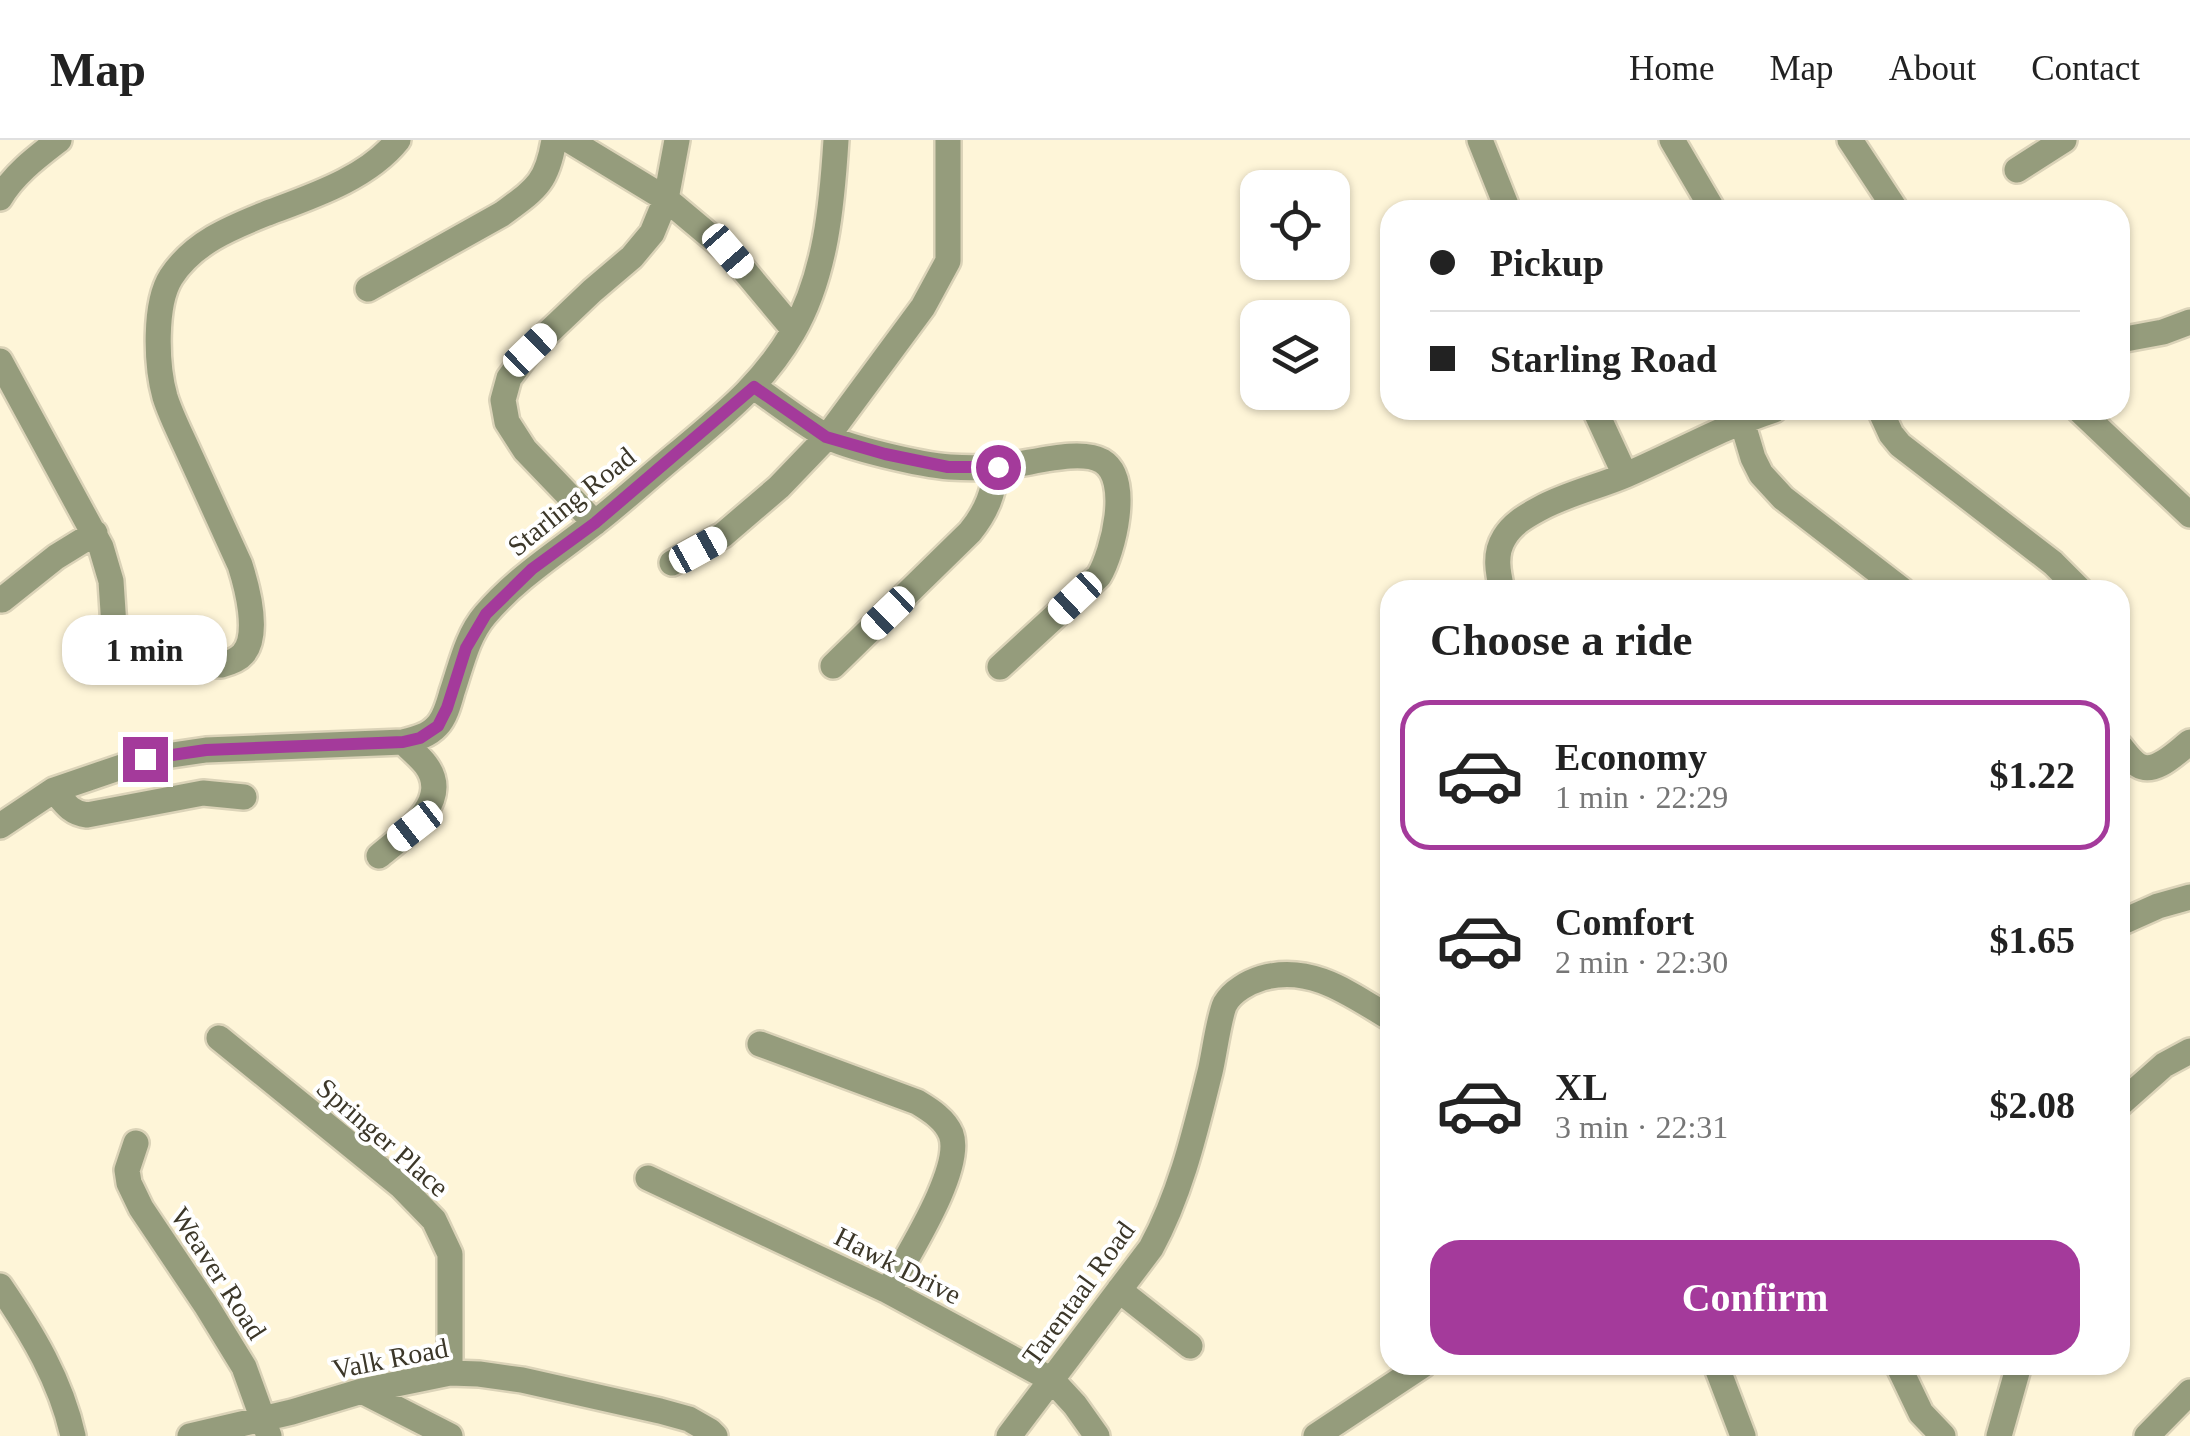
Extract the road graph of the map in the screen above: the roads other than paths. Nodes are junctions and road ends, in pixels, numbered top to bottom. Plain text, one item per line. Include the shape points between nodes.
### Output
1 (59, 140) edge
2 (398, 140) edge
3 (554, 140) edge
4 (569, 140) edge
5 (677, 140) edge
6 (836, 140) edge
7 (948, 140) edge
8 (1480, 140) edge
9 (1672, 140) edge
10 (1850, 140) edge
11 (2064, 140) edge
12 (2016, 170) dead end
13 (0, 198) edge
14 (666, 200) junction
15 (1504, 200) edge
16 (1707, 200) edge
17 (1889, 200) edge
18 (368, 289) dead end
19 (2190, 322) edge
20 (794, 330) junction
21 (2130, 338) edge
22 (4, 379) edge
23 (754, 387) junction
24 (1600, 420) edge
25 (1745, 420) edge
26 (1884, 420) edge
27 (2089, 420) edge
28 (1742, 421) junction
29 (826, 437) junction
30 (998, 467) junction
31 (1625, 475) junction
32 (2190, 516) edge
33 (595, 523) junction
34 (95, 533) junction
35 (672, 564) dead end
36 (1500, 580) edge
37 (1889, 580) edge
38 (2070, 580) edge
39 (2, 600) edge
40 (833, 666) dead end
41 (1000, 667) dead end
42 (403, 742) junction
43 (2190, 742) edge
44 (2130, 757) edge
45 (54, 790) junction
46 (244, 797) dead end
47 (0, 826) edge
48 (379, 856) dead end
49 (2190, 898) edge
50 (2130, 919) edge
51 (1380, 1012) edge
52 (219, 1038) dead end
53 (760, 1044) dead end
54 (2190, 1051) edge
55 (2130, 1095) edge
56 (136, 1144) dead end
57 (648, 1178) dead end
58 (0, 1286) edge
59 (1119, 1290) junction
60 (888, 1291) junction
61 (1190, 1346) dead end
62 (450, 1372) junction
63 (1408, 1375) edge
64 (1720, 1375) edge
65 (1903, 1375) edge
66 (2016, 1375) edge
67 (1052, 1380) junction
68 (362, 1390) junction
69 (2190, 1392) edge
70 (266, 1427) edge
71 (73, 1436) edge
72 (190, 1436) edge
73 (450, 1436) edge
74 (715, 1436) edge
75 (1009, 1436) edge
76 (1097, 1436) edge
77 (1316, 1436) edge
78 (1744, 1436) edge
79 (1943, 1436) edge
80 (1999, 1436) edge
81 (2148, 1436) edge

1 - 13 street
2 - 34 street via 321,192 210,239 172,275 162,296 165,396 240,565 250,612 246,651 222,665 118,659 111,581
3 - 18 street via 544,178 519,202
4 - 14 street
5 - 14 street
6 - 20 street, Starling Road via 831,212
7 - 29 street via 948,261 923,307
8 - 15 street
9 - 16 street
10 - 17 street
11 - 12 street
14 - 20 street via 728,251
14 - 33 street via 632,258 530,350 508,378 503,400 507,422 526,450
19 - 21 street
20 - 23 street, Starling Road
22 - 34 street
23 - 29 street
23 - 33 street, Starling Road
24 - 31 street
25 - 28 street
26 - 38 street via 1900,445
27 - 32 street
28 - 31 street
28 - 37 street via 1761,474 1783,498
29 - 30 street via 948,467
29 - 35 street via 723,536
30 - 40 street via 991,500 970,532
30 - 41 street via 1083,455 1108,466 1118,493 1112,546 1100,576
31 - 36 street via 1517,522 1499,550
33 - 42 street, Starling Road via 532,569 486,614 438,726
34 - 39 street
42 - 45 street via 206,750 145,759
42 - 48 street via 427,766 430,800 426,814
43 - 44 street via 2158,765 2146,768
45 - 46 street via 69,808 86,814 203,793
45 - 47 street
49 - 50 street
51 - 59 street, Tarentaal Road via 1338,986 1282,972 1242,986 1225,1004 1179,1189 1151,1248
52 - 62 street, Springer Place via 434,1220 450,1254
53 - 60 street via 917,1102 951,1132 947,1180
54 - 55 street
56 - 70 street, Weaver Road via 128,1183 244,1367
57 - 60 street, Hawk Drive
58 - 71 street via 56,1380
59 - 61 street
59 - 67 street, Tarentaal Road
60 - 67 street, Hawk Drive
62 - 68 street, Valk Road
62 - 74 street, Valk Road via 522,1380 660,1412
63 - 77 street
64 - 78 street
65 - 79 street
66 - 80 street
67 - 75 street, Tarentaal Road
67 - 76 street, Hawk Drive
68 - 70 street, Valk Road
68 - 73 street
69 - 81 street
70 - 72 street, Valk Road

